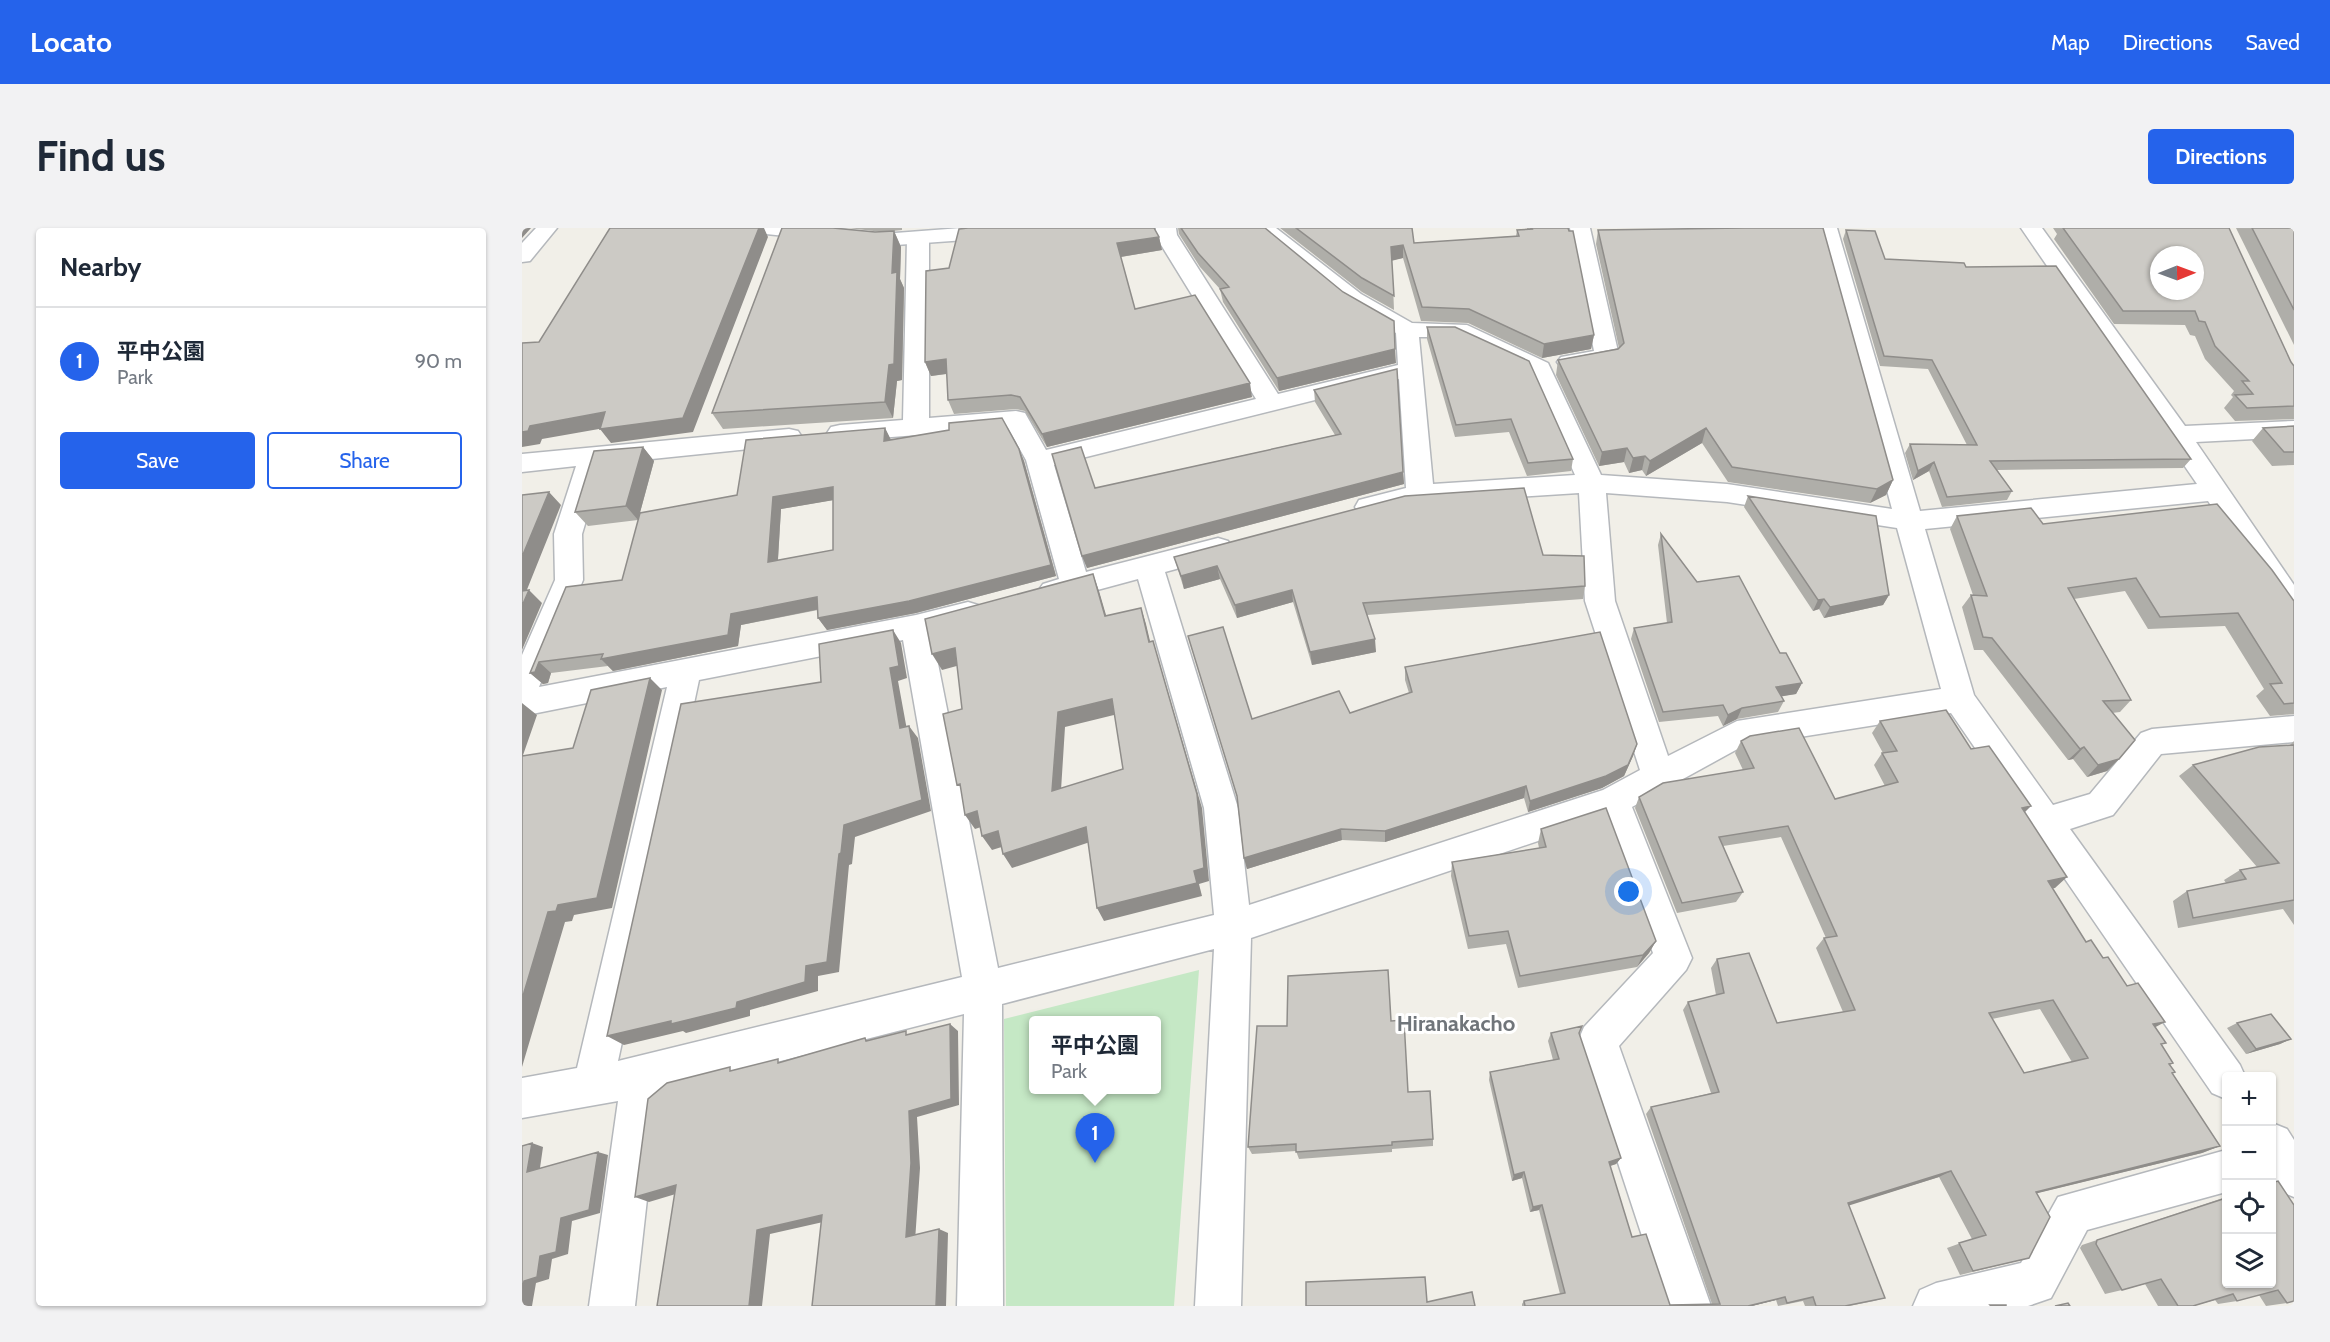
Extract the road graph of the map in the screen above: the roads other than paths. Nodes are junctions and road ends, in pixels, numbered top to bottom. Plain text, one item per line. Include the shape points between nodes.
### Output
1 (547, 228) edge
2 (1047, 228) edge
3 (1166, 228) edge
4 (1263, 228) edge
5 (1580, 228) edge
6 (1827, 228) edge
7 (2031, 228) edge
8 (778, 229) edge
9 (918, 239) junction
10 (774, 253) edge
11 (522, 256) edge
12 (1407, 330) junction
13 (1539, 368) junction
14 (1411, 369) junction
15 (1271, 403) junction
16 (916, 426) junction
17 (2294, 429) edge
18 (2178, 435) junction
19 (593, 456) junction
20 (1039, 460) junction
21 (522, 463) edge
22 (1592, 483) junction
23 (2213, 491) junction
24 (1420, 494) junction
25 (1341, 515) edge
26 (1911, 521) junction
27 (1239, 542) edge
28 (1149, 567) junction
29 (1075, 585) junction
30 (1030, 597) edge
31 (996, 606) edge
32 (2294, 608) edge
33 (916, 626) junction
34 (686, 671) junction
35 (522, 691) edge
36 (1959, 699) junction
37 (522, 703) edge
38 (2294, 729) edge
39 (1658, 776) junction
40 (1613, 801) junction
41 (2047, 822) junction
42 (1233, 927) junction
43 (983, 989) junction
44 (2222, 1073) edge
45 (640, 1077) junction
46 (593, 1086) junction
47 (522, 1098) edge
48 (2222, 1172) edge
49 (612, 1306) edge
50 (980, 1306) edge
51 (1218, 1306) edge
52 (1688, 1306) edge
53 (1936, 1306) edge

1 - 11 street
2 - 9 street
3 - 15 street via 1166,235 1201,294
4 - 12 street via 1353,299
5 - 13 street via 1607,356
6 - 26 street
7 - 18 street
8 - 9 street via 882,240
8 - 10 street
9 - 16 street
12 - 13 street via 1459,330
12 - 14 street
13 - 22 street
14 - 15 street
14 - 24 street
15 - 20 street
16 - 19 street via 816,435 708,433
16 - 20 street via 1016,419
17 - 18 street
18 - 23 street
19 - 21 street
19 - 35 street via 568,534 569,580
20 - 29 street
22 - 24 street
22 - 26 street via 1728,493
22 - 39 street via 1600,601
23 - 26 street
23 - 32 street
24 - 25 street
26 - 36 street
27 - 28 street
28 - 29 street
28 - 42 street via 1221,808
29 - 30 street
31 - 33 street
33 - 34 street
33 - 43 street
34 - 37 street
34 - 46 street
36 - 39 street via 1737,734
36 - 41 street
38 - 41 street via 2152,742 2101,805
39 - 40 street
40 - 42 street
40 - 52 street via 1673,958 1598,1041
41 - 44 street
42 - 43 street
42 - 51 street
43 - 45 street
43 - 50 street
45 - 46 street
45 - 49 street
46 - 47 street
48 - 53 street via 2073,1212 2035,1282

